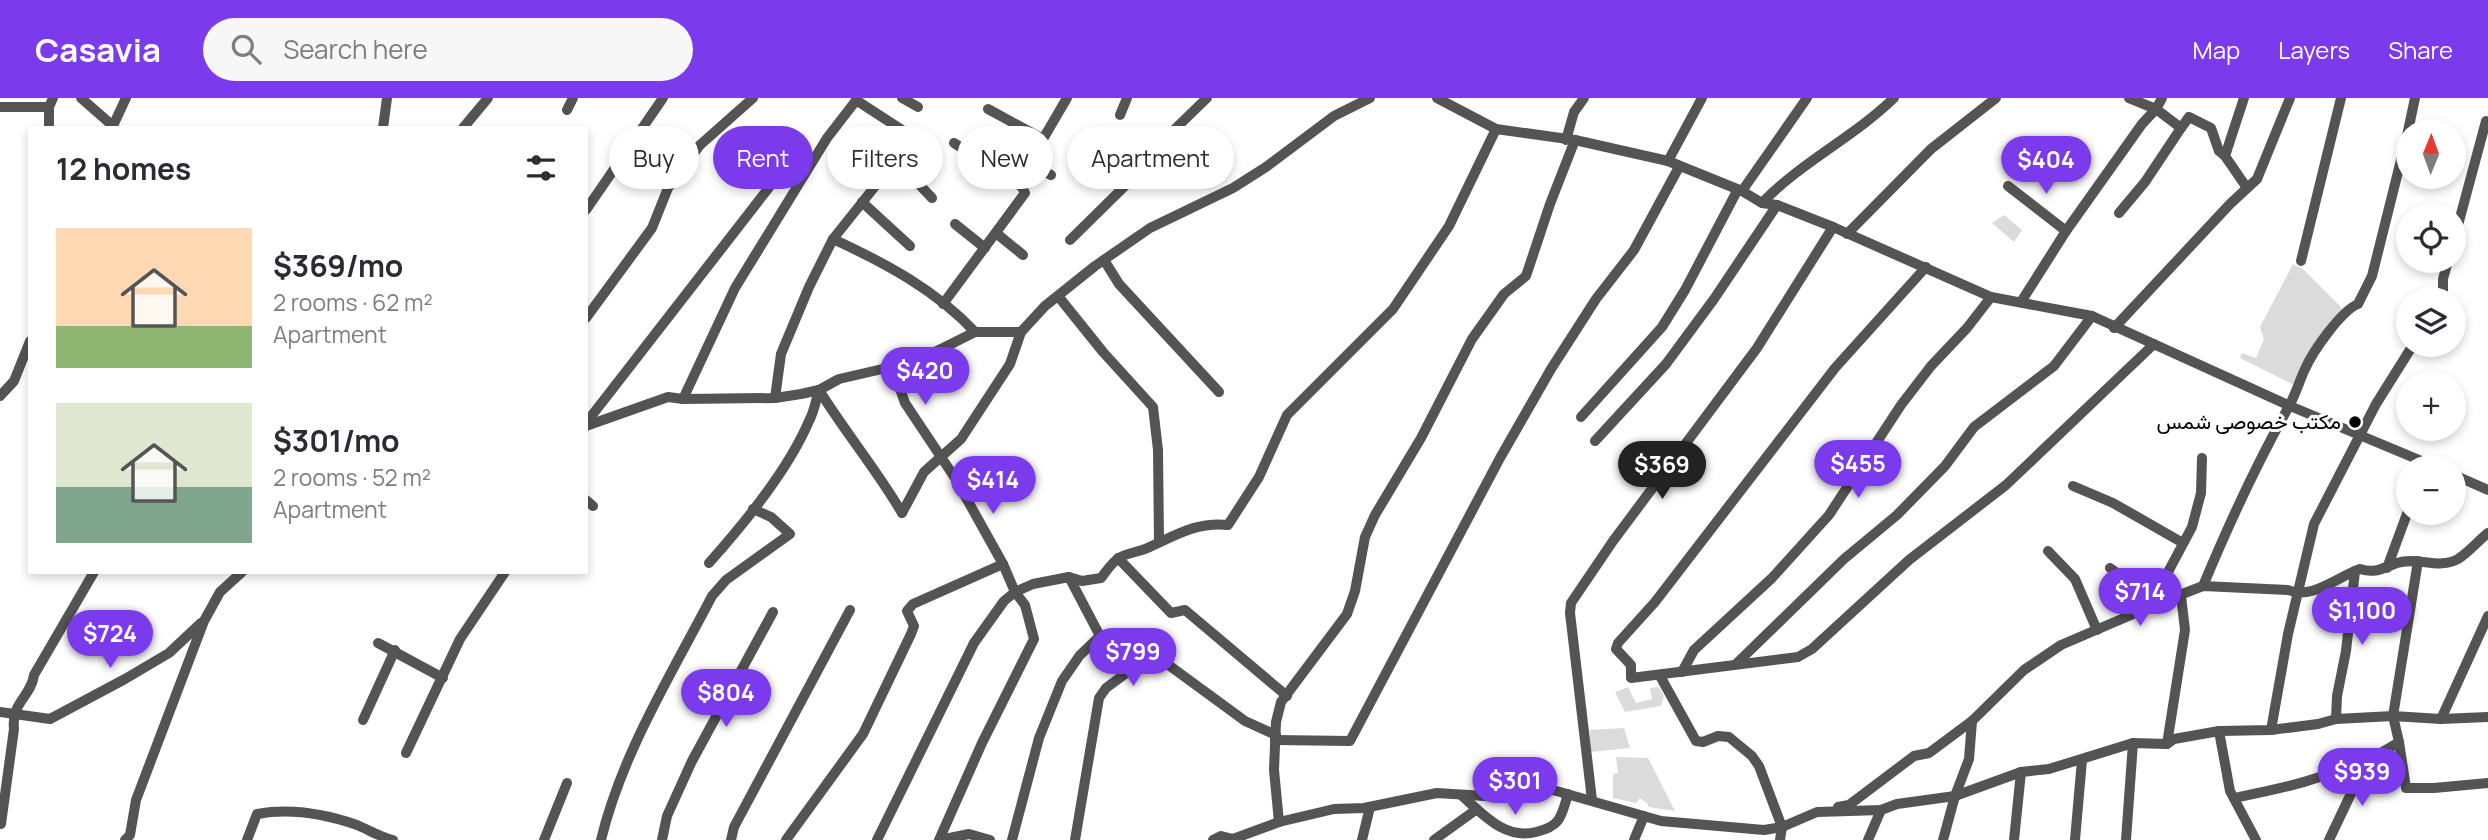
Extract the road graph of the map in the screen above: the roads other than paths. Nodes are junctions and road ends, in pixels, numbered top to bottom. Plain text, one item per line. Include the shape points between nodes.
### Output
1 (81, 98) edge
2 (126, 98) edge
3 (387, 98) edge
4 (488, 98) edge
5 (573, 98) edge
6 (663, 98) edge
7 (752, 98) edge
8 (902, 98) edge
9 (1067, 98) edge
10 (1127, 98) edge
11 (1207, 98) edge
12 (1370, 98) edge
13 (1437, 98) edge
14 (1584, 98) edge
15 (1702, 98) edge
16 (1807, 98) edge
17 (1894, 98) edge
18 (1996, 98) edge
19 (2129, 98) edge
20 (2162, 98) edge
21 (2244, 98) edge
22 (2290, 98) edge
23 (2342, 98) edge
24 (2415, 98) edge
25 (857, 99) edge
26 (51, 102) edge
27 (0, 107) edge
28 (918, 107) dead end
29 (988, 109) dead end
30 (2156, 109) junction
31 (567, 110) dead end
32 (1120, 116) dead end
33 (2411, 119) edge
34 (2486, 121) dead end
35 (49, 126) edge
36 (112, 126) edge
37 (113, 126) edge
38 (383, 126) edge
39 (465, 126) edge
40 (896, 126) edge
41 (1021, 126) edge
42 (1051, 126) edge
43 (2180, 128) junction
44 (1496, 129) junction
45 (1570, 140) junction
46 (954, 143) dead end
47 (957, 145) edge
48 (2225, 156) junction
49 (1668, 161) junction
50 (1679, 167) junction
51 (2396, 180) edge
52 (2008, 186) dead end
53 (2247, 188) junction
54 (768, 189) edge
55 (873, 189) edge
56 (923, 189) edge
57 (1025, 189) edge
58 (1739, 191) junction
59 (932, 198) dead end
60 (862, 202) junction
61 (1762, 203) junction
62 (2464, 203) edge
63 (1777, 205) junction
64 (588, 207) edge
65 (2119, 213) dead end
66 (955, 224) dead end
67 (1833, 227) junction
68 (2066, 231) junction
69 (996, 233) junction
70 (1847, 234) junction
71 (833, 239) junction
72 (1070, 240) dead end
73 (910, 246) dead end
74 (985, 248) junction
75 (1023, 255) dead end
76 (1104, 260) junction
77 (2301, 261) dead end
78 (1926, 267) junction
79 (1058, 296) junction
80 (1991, 297) junction
81 (2021, 302) junction
82 (943, 304) junction
83 (588, 315) edge
84 (2092, 316) junction
85 (2114, 328) junction
86 (975, 332) junction
87 (1021, 332) junction
88 (2154, 344) junction
89 (28, 346) edge
90 (2406, 357) edge
91 (892, 366) junction
92 (818, 390) junction
93 (1219, 391) dead end
94 (0, 396) edge
95 (775, 398) junction
96 (683, 399) junction
97 (2290, 406) junction
98 (1581, 417) dead end
99 (588, 421) edge
100 (588, 423) edge
101 (2359, 435) junction
102 (1595, 441) dead end
103 (2405, 455) edge
104 (940, 456) junction
105 (2202, 458) dead end
106 (2466, 480) edge
107 (2073, 486) dead end
108 (2488, 490) edge
109 (753, 509) junction
110 (2403, 525) edge
111 (2488, 533) edge
112 (1159, 541) junction
113 (2183, 543) junction
114 (2048, 551) dead end
115 (1118, 558) junction
116 (2418, 561) junction
117 (709, 563) dead end
118 (1003, 564) junction
119 (2110, 568) dead end
120 (2387, 568) junction
121 (2355, 571) junction
122 (93, 574) edge
123 (240, 574) edge
124 (504, 574) edge
125 (1069, 577) junction
126 (2203, 586) junction
127 (1014, 592) junction
128 (2297, 594) junction
129 (2181, 596) junction
130 (2159, 603) junction
131 (850, 610) dead end
132 (773, 612) dead end
133 (2488, 616) edge
134 (204, 621) junction
135 (2097, 630) junction
136 (378, 643) dead end
137 (395, 650) junction
138 (1735, 665) junction
139 (1682, 672) junction
140 (1660, 676) junction
141 (443, 678) junction
142 (1287, 696) junction
143 (0, 712) edge
144 (12, 715) junction
145 (2393, 716) junction
146 (2488, 717) edge
147 (2336, 719) junction
148 (2441, 719) junction
149 (363, 720) dead end
150 (1972, 721) junction
151 (2271, 730) junction
152 (2219, 731) junction
153 (1275, 737) junction
154 (2399, 742) junction
155 (2133, 743) junction
156 (2167, 744) junction
157 (406, 752) dead end
158 (2082, 760) junction
159 (2366, 762) junction
160 (2021, 772) junction
161 (566, 783) dead end
162 (2488, 783) edge
163 (1568, 794) junction
164 (1461, 795) junction
165 (1955, 796) junction
166 (2234, 798) junction
167 (1592, 800) junction
168 (1370, 807) junction
169 (1477, 809) junction
170 (1881, 810) junction
171 (1817, 812) junction
172 (1643, 816) junction
173 (1279, 822) junction
174 (1, 824) edge
175 (1782, 827) junction
176 (1524, 837) edge
177 (1233, 839) edge
178 (125, 840) edge
179 (247, 840) edge
180 (393, 840) edge
181 (544, 840) edge
182 (601, 840) edge
183 (662, 840) edge
184 (731, 840) edge
185 (786, 840) edge
186 (877, 840) edge
187 (939, 840) edge
188 (990, 840) edge
189 (1012, 840) edge
190 (1075, 840) edge
191 (1213, 840) edge
192 (1362, 840) edge
193 (1434, 840) edge
194 (1634, 840) edge
195 (1780, 840) edge
196 (1868, 840) edge
197 (1943, 840) edge
198 (2014, 840) edge
199 (2074, 840) edge
200 (2126, 840) edge
201 (2256, 840) edge
202 (2329, 840) edge

1 - 36 street
2 - 37 street
3 - 38 street
4 - 39 street
5 - 31 street
6 - 64 street
7 - 83 street via 700,145 668,188 652,228
8 - 28 street
9 - 42 street
10 - 32 street
11 - 72 street
12 - 76 street via 1334,116 1233,188 1150,228
13 - 44 street
14 - 45 street via 1574,112
15 - 49 street
16 - 58 street
17 - 61 street
18 - 70 street via 1931,149
19 - 30 street
20 - 30 street
21 - 48 street
22 - 53 street via 2257,179
23 - 77 street
24 - 33 street
25 - 40 street
25 - 96 street via 827,138 735,288
26 - 27 street
26 - 35 street
29 - 41 street
30 - 43 street
30 - 68 street
34 - 62 street
43 - 48 street via 2189,117 2211,128
43 - 65 street
44 - 45 street
44 - 112 street via 1449,226 1400,299 1287,415 1259,477 1228,525 1198,526
45 - 49 street
45 - 142 street via 1526,276 1504,294 1472,339 1365,537 1347,614
46 - 47 street
48 - 53 street
49 - 50 street
50 - 58 street
50 - 153 street via 1634,250 1596,299 1532,402 1350,741
51 - 97 street via 2372,276 2358,304 2338,320 2306,366
52 - 68 street
53 - 85 street
54 - 99 street
55 - 60 street
56 - 59 street
57 - 69 street
58 - 61 street
58 - 98 street via 1662,327
60 - 71 street
60 - 73 street
61 - 63 street
63 - 67 street
63 - 102 street via 1666,364
66 - 74 street
67 - 70 street
67 - 167 street via 1757,348 1571,603
68 - 81 street
69 - 74 street
69 - 75 street
70 - 78 street
71 - 82 street via 900,272
71 - 95 street via 781,354
74 - 82 street
76 - 79 street
76 - 93 street via 1119,284
78 - 80 street
78 - 140 street via 1835,368 1655,602 1618,643 1616,649 1630,664 1632,678
79 - 87 street
79 - 112 street via 1153,407
80 - 81 street
80 - 139 street via 1901,405 1829,515 1772,578 1694,650
81 - 84 street
82 - 86 street
84 - 85 street
84 - 138 street via 2054,366 1974,427 1945,466 1897,514
85 - 88 street
86 - 87 street
86 - 91 street via 917,361
87 - 104 street via 1010,364 968,429
88 - 97 street
88 - 138 street via 2006,485 1909,560 1812,649 1798,657
89 - 94 street via 15,381
90 - 101 street
91 - 92 street via 839,379
91 - 104 street via 905,403
92 - 95 street
92 - 104 street via 902,513 924,472
92 - 109 street via 810,420
95 - 96 street
96 - 100 street via 668,397
97 - 101 street
97 - 126 street via 2266,447
101 - 103 street
101 - 128 street via 2314,524
104 - 118 street
105 - 113 street via 2201,493
106 - 108 street
107 - 113 street
109 - 117 street
109 - 182 street via 790,534 726,580 712,596 638,736 610,804
110 - 120 street
111 - 116 street via 2457,559 2437,564
112 - 115 street
113 - 130 street
114 - 135 street via 2075,579
115 - 125 street via 1101,578 1082,581
115 - 142 street via 1171,613 1185,610
116 - 120 street
116 - 145 street
118 - 127 street
118 - 185 street via 913,604 907,611 914,626 863,734
119 - 130 street
120 - 121 street
121 - 128 street
121 - 147 street
122 - 144 street
123 - 134 street via 220,592
124 - 141 street via 460,639
125 - 127 street
125 - 189 street via 1100,636 1062,681 1040,738
126 - 128 street
126 - 129 street
127 - 186 street via 974,643
127 - 187 street via 1025,606 1034,639
128 - 151 street
129 - 130 street
129 - 156 street via 2185,630
130 - 135 street
131 - 184 street via 740,814
132 - 183 street via 692,761 667,816
133 - 148 street
134 - 144 street via 169,653 50,719
134 - 178 street
135 - 150 street via 2061,645 2024,670
136 - 137 street
137 - 141 street
137 - 149 street
138 - 139 street
139 - 140 street
140 - 175 street via 1696,741 1729,737 1752,755
141 - 157 street
142 - 153 street via 1279,708
143 - 144 street
144 - 174 street
145 - 147 street
145 - 148 street
145 - 154 street
146 - 148 street
147 - 151 street
150 - 165 street via 1969,758
150 - 171 street via 1849,804
151 - 152 street
152 - 156 street
152 - 166 street
153 - 173 street
153 - 190 street via 1245,721 1159,658 1148,657 1099,698
154 - 159 street
154 - 162 street via 2406,788
155 - 156 street
155 - 158 street
155 - 200 street
158 - 160 street
158 - 199 street
159 - 166 street via 2361,758 2292,786
159 - 202 street
160 - 165 street
160 - 198 street
161 - 181 street
163 - 164 street via 1553,790
163 - 167 street
163 - 176 street via 1552,828
164 - 168 street via 1437,793
164 - 169 street
165 - 170 street
165 - 197 street
166 - 201 street
167 - 172 street
168 - 173 street via 1334,809
168 - 192 street
169 - 176 street via 1501,829
169 - 193 street
170 - 171 street
170 - 196 street
171 - 175 street
172 - 175 street via 1720,828
172 - 194 street
173 - 177 street
175 - 195 street
177 - 191 street via 1221,836
179 - 180 street via 257,814 273,811 309,813
187 - 188 street via 969,834

